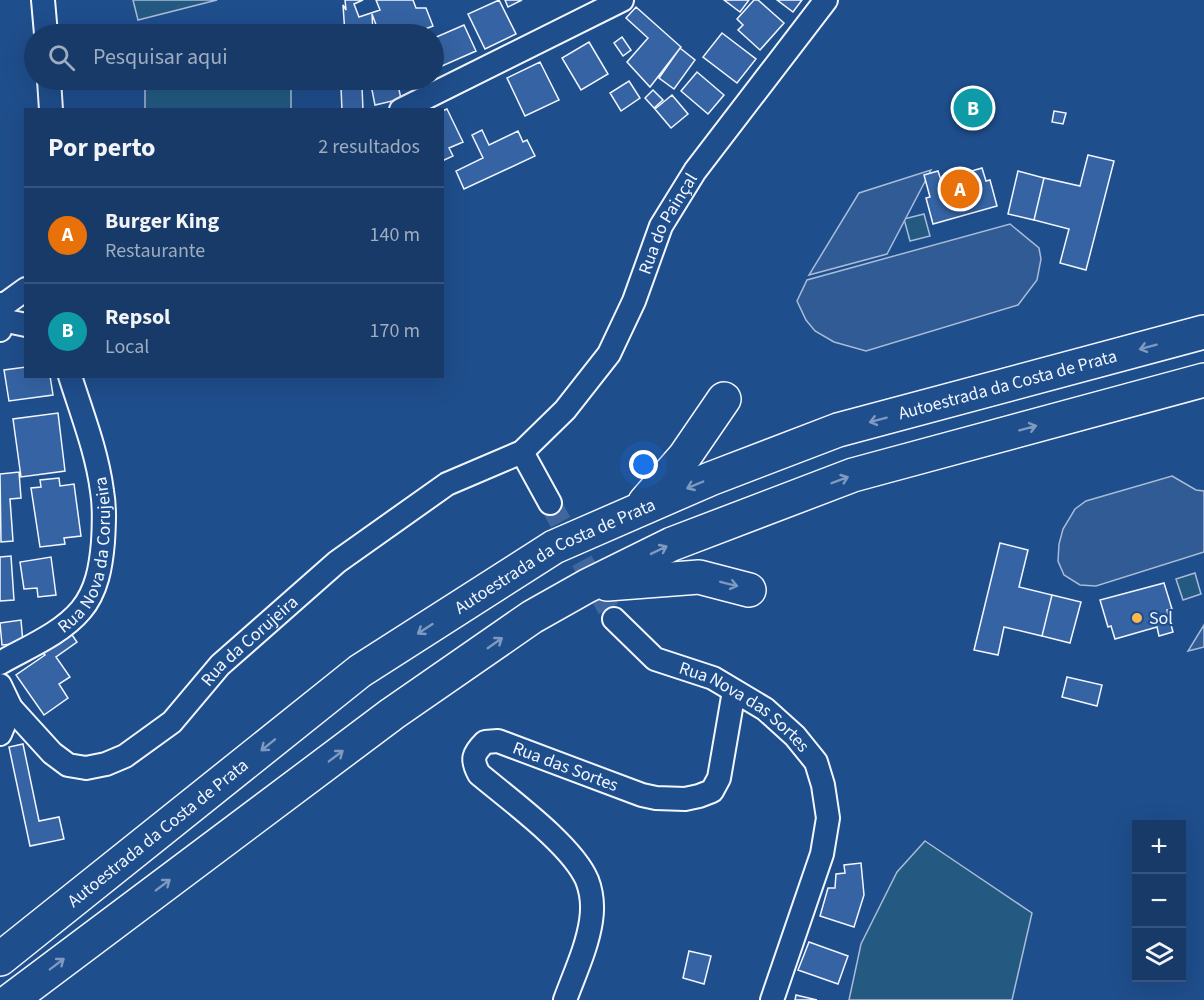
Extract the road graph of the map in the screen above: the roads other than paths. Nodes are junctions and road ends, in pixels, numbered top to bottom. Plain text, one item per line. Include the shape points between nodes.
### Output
1 (44, 0) edge
2 (622, 0) edge
3 (826, 0) edge
4 (45, 24) edge
5 (444, 89) edge
6 (50, 90) edge
7 (441, 90) edge
8 (51, 108) edge
9 (405, 108) edge
10 (24, 291) edge
11 (1, 315) edge
12 (24, 324) edge
13 (1204, 332) edge
14 (71, 378) edge
15 (1204, 380) edge
16 (724, 399) dead end
17 (522, 452) junction
18 (550, 503) tunnel mouth
19 (640, 508) junction
20 (587, 586) junction
21 (749, 590) dead end
22 (614, 619) tunnel mouth
23 (0, 663) edge
24 (0, 685) edge
25 (734, 691) junction
26 (11, 708) junction
27 (0, 734) edge
28 (0, 959) edge
29 (11, 1000) edge
30 (565, 1000) edge
31 (772, 1000) edge

1 - 4 street
2 - 5 street
3 - 17 street, Rua do Painçal via 695,171 661,226 634,301 609,354 565,410
6 - 8 street
7 - 9 street
10 - 11 street
11 - 12 street
13 -> 19 highway, Autoestrada da Costa de Prata via 838,430
14 - 23 street, Rua Nova da Corujeira via 103,493 99,571 92,593 80,611 48,636
20 -> 15 highway via 672,543 853,475
16 - 19 highway via 685,456
17 - 18 street
17 - 26 street, Rua da Corujeira via 447,484 337,562 220,665 172,722 125,756 86,768 68,765
19 -> 28 highway, Autoestrada da Costa de Prata via 554,547 360,671
20 -> 21 highway via 699,577
29 -> 20 highway via 392,714 532,617
22 - 25 street, Rua Nova das Sortes via 655,659 713,678
24 - 26 street, Rua da Corujeira
25 - 30 street, Rua das Sortes via 719,778 712,791 699,796 670,799 642,795 498,741 485,742 476,751 473,764 479,774 568,852 588,882 591,920
25 - 31 street, Rua Nova das Sortes via 765,709 795,736 816,762 824,785 828,818 822,854
26 - 27 street

